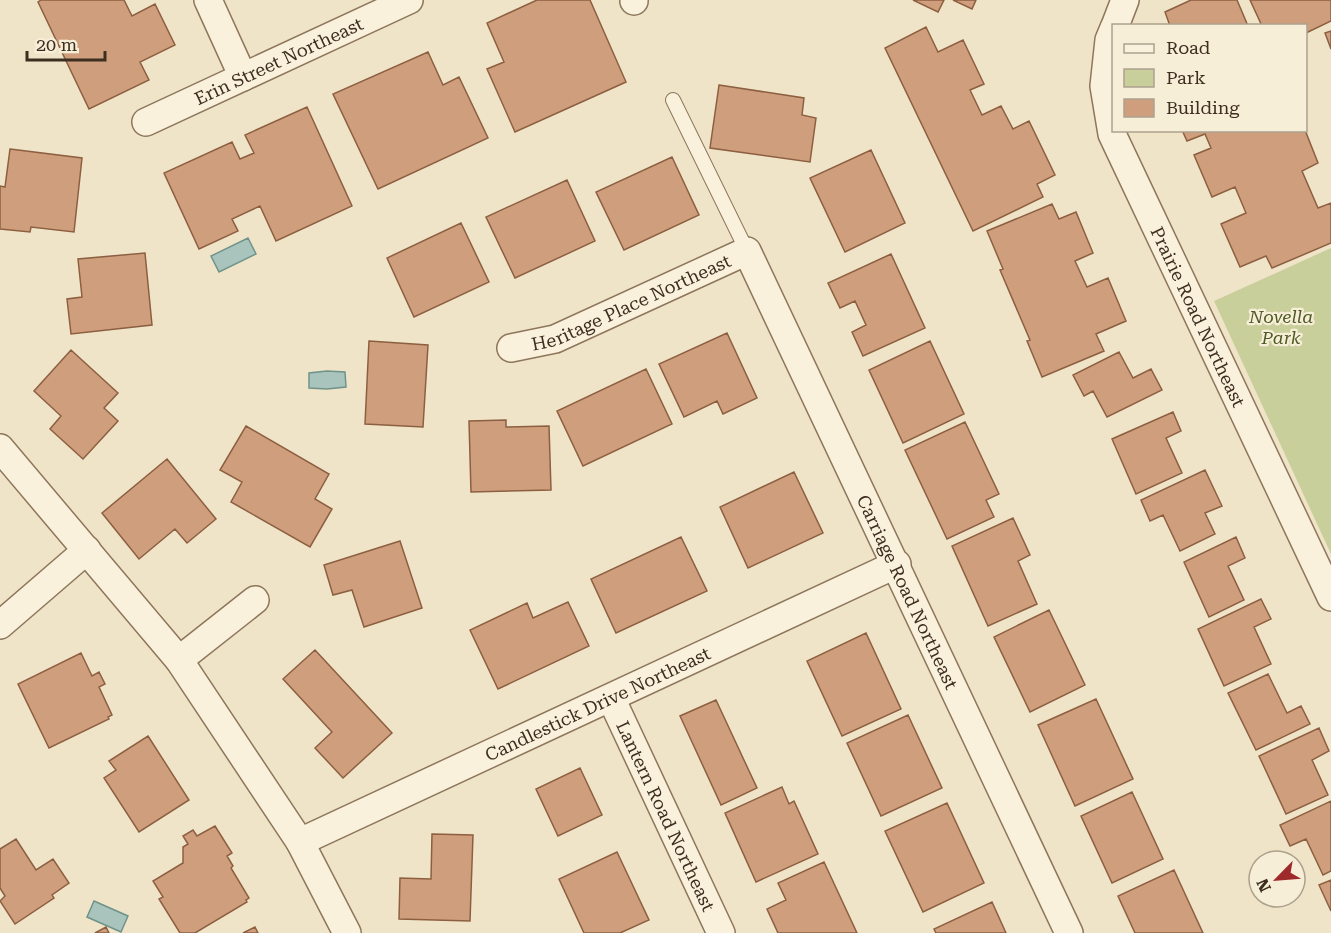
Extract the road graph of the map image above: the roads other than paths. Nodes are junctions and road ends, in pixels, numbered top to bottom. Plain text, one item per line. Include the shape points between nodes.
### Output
1 (207, 0) edge
2 (409, 0) edge
3 (1125, 0) edge
4 (1115, 24) edge
5 (1112, 32) edge
6 (243, 77) junction
7 (673, 100) dead end
8 (146, 122) dead end
9 (747, 251) junction
10 (511, 348) dead end
11 (0, 448) edge
12 (87, 550) junction
13 (897, 564) junction
14 (1331, 597) edge
15 (255, 600) dead end
16 (0, 625) edge
17 (179, 660) junction
18 (611, 698) junction
19 (300, 842) junction
20 (347, 933) edge
21 (721, 933) edge
22 (1069, 933) edge

1 - 6 street
2 - 6 street, Erin Street Northeast
3 - 4 street, Prairie Road Northeast
5 - 14 street, Prairie Road Northeast via 1104,86 1112,134
6 - 8 street, Erin Street Northeast
7 - 9 lane
9 - 10 street, Heritage Place Northeast via 555,339
9 - 13 street, Carriage Road Northeast
11 - 12 street
12 - 16 street
12 - 17 street
13 - 18 street, Candlestick Drive Northeast
13 - 22 street, Carriage Road Northeast
15 - 17 street
17 - 19 street
18 - 19 street, Candlestick Drive Northeast
18 - 21 street, Lantern Road Northeast
19 - 20 street

